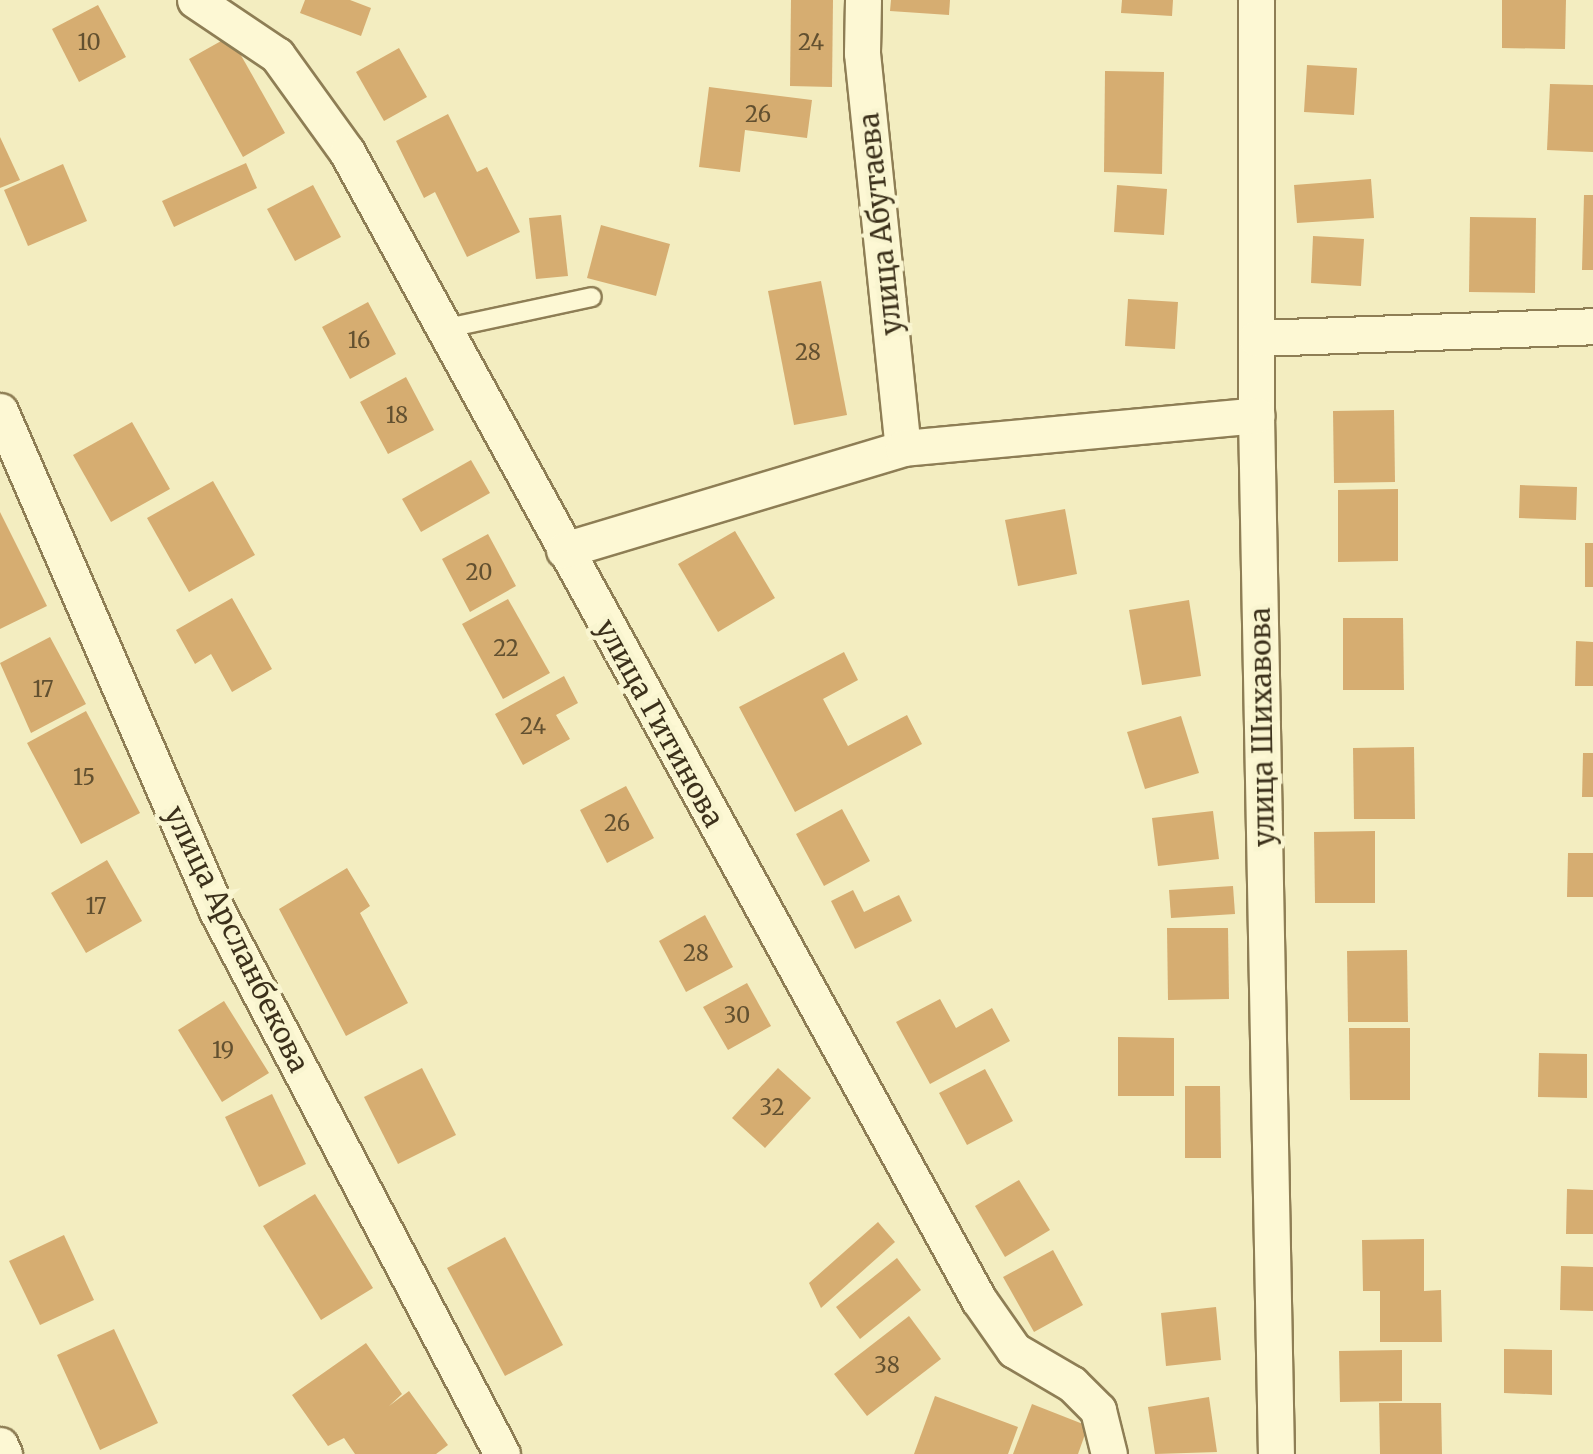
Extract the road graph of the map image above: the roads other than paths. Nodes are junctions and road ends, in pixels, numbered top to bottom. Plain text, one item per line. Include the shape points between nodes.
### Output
1 (195, 0) edge
2 (863, 0) edge
3 (1256, 0) edge
4 (592, 297) dead end
5 (1593, 326) edge
6 (444, 329) junction
7 (1256, 338) junction
8 (0, 411) edge
9 (1256, 415) junction
10 (903, 448) junction
11 (564, 550) junction
12 (0, 1445) edge
13 (4, 1454) edge
14 (502, 1454) edge
15 (1109, 1454) edge
16 (1276, 1454) edge

1 - 6 street, улица Гитинова via 277,55 347,152
2 - 10 street, улица Абутаева via 862,53
3 - 7 street, улица Шихавова
4 - 6 lane
5 - 7 street
6 - 11 street, улица Гитинова
7 - 9 street, улица Шихавова
8 - 14 street, улица Арсланбекова via 217,911
9 - 10 street
9 - 16 street, улица Шихавова
10 - 11 street
11 - 15 street, улица Гитинова via 979,1300 1014,1350 1072,1384 1098,1410
12 - 13 street

